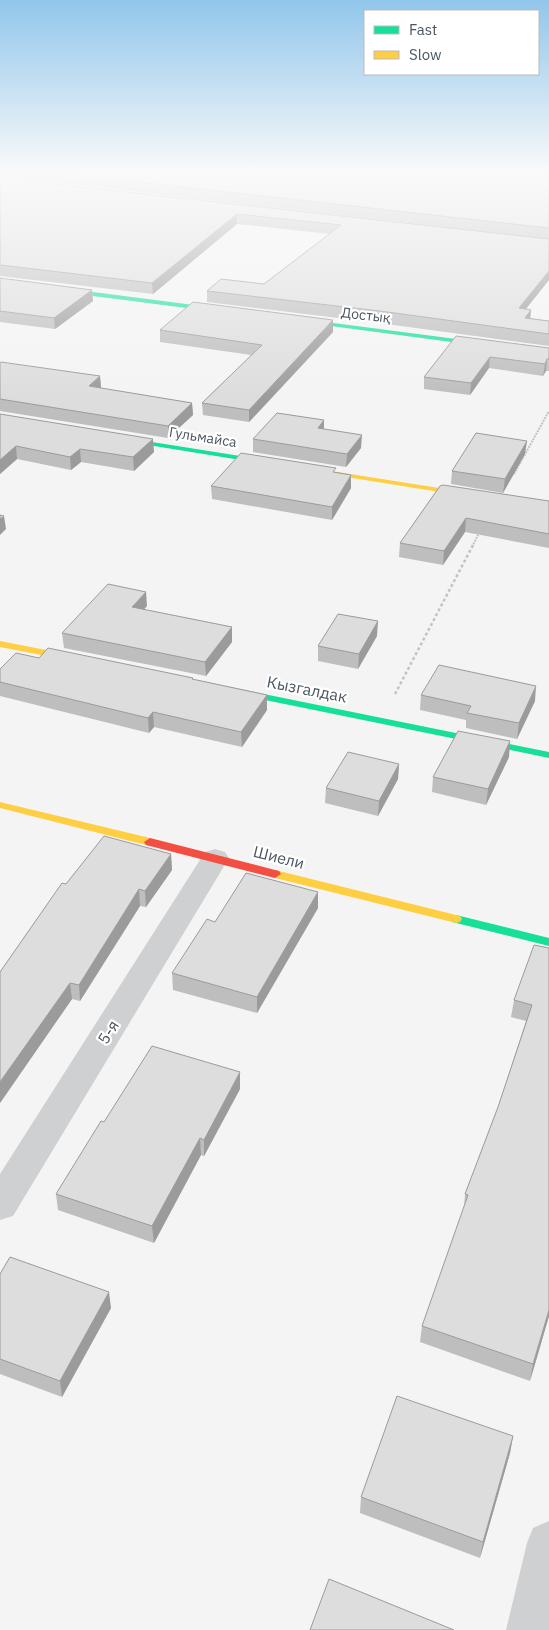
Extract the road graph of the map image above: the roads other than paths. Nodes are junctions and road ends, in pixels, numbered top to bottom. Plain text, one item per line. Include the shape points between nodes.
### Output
1 (0, 282) edge
2 (235, 313) edge
3 (284, 319) edge
4 (549, 354) edge
5 (107, 436) edge
6 (282, 465) edge
7 (302, 468) edge
8 (549, 508) edge
9 (0, 644) edge
10 (98, 664) edge
11 (215, 687) edge
12 (549, 755) edge
13 (0, 805) edge
14 (215, 858) junction
15 (549, 942) edge
16 (0, 1205) edge
17 (549, 1543) edge
18 (528, 1630) edge

1 - 2 street
3 - 4 street, Достық
5 - 6 street, Гульмайса
7 - 8 street
9 - 10 street
11 - 12 street, Кызгалдак
13 - 14 street, Шиели
14 - 15 street, Шиели
14 - 16 street, 5-я
17 - 18 street

